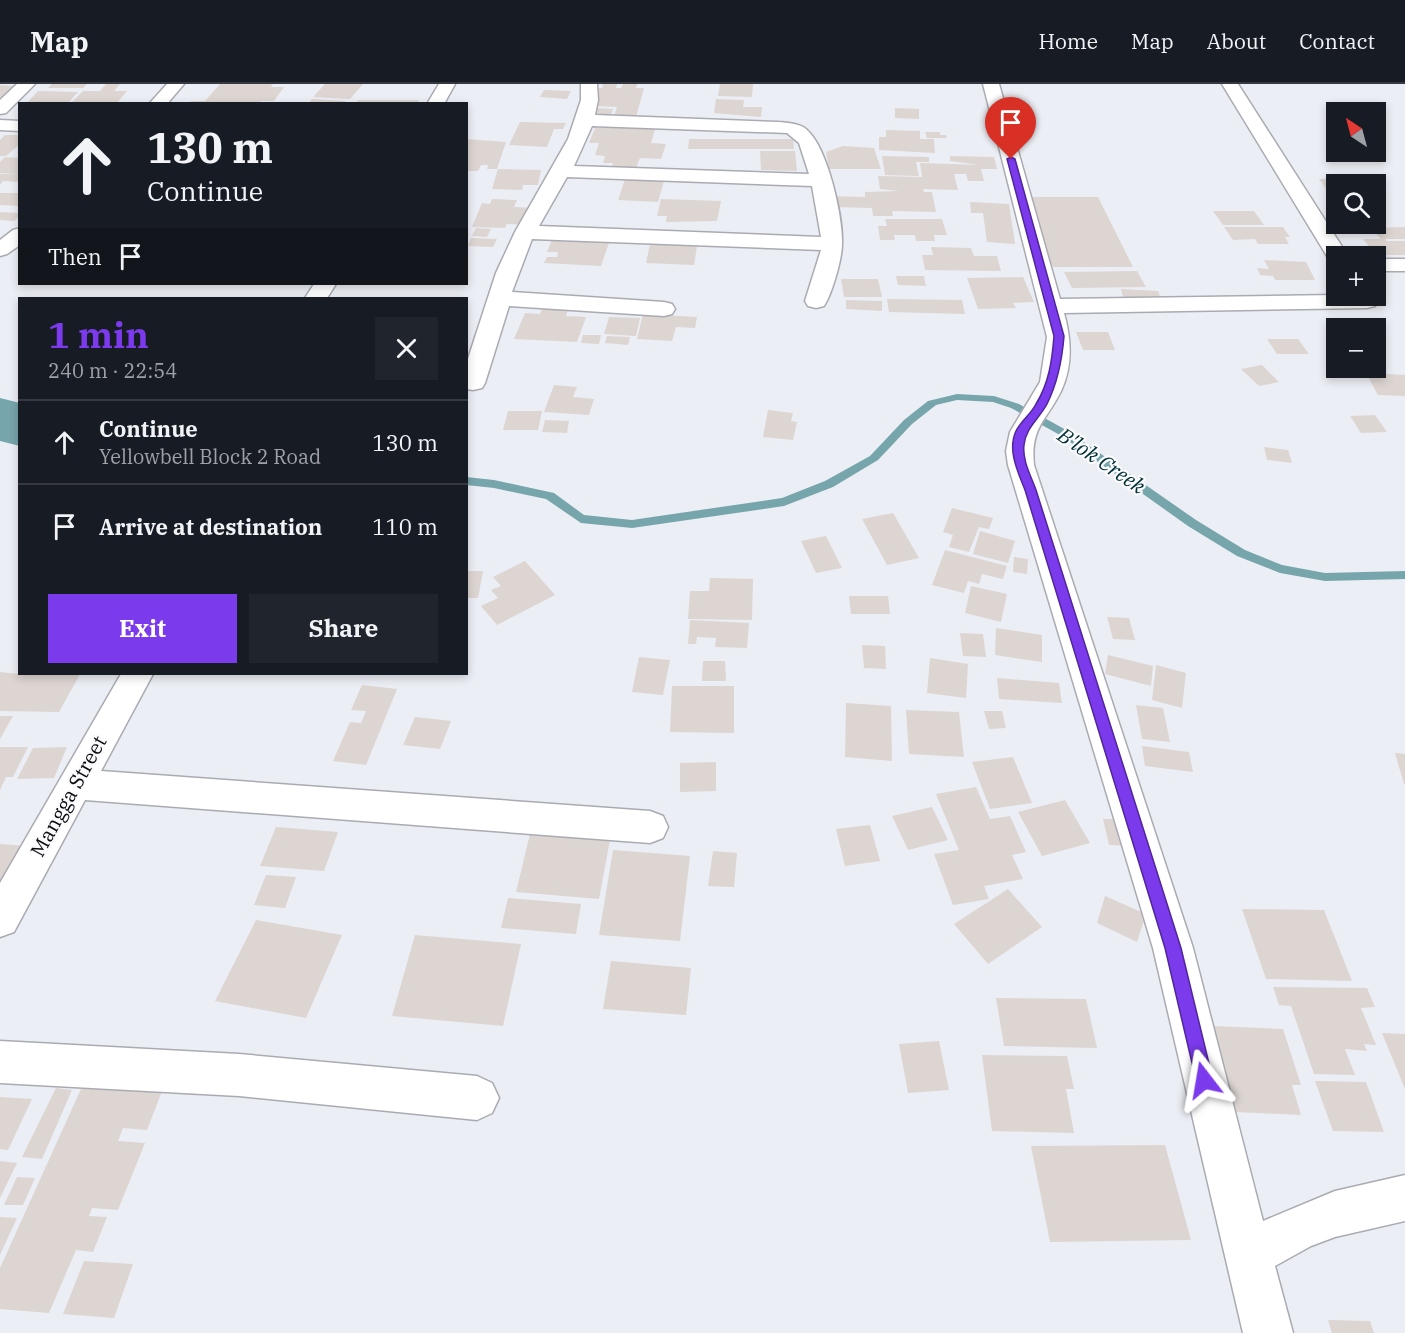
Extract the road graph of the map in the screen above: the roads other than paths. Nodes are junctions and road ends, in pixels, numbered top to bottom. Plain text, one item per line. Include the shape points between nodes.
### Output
1 (27, 84) edge
2 (176, 84) edge
3 (447, 84) edge
4 (589, 84) edge
5 (991, 84) edge
6 (1230, 84) edge
7 (159, 102) edge
8 (436, 102) edge
9 (0, 109) edge
10 (584, 120) junction
11 (0, 125) edge
12 (18, 126) edge
13 (561, 171) junction
14 (821, 180) junction
15 (525, 232) junction
16 (18, 236) edge
17 (832, 244) junction
18 (1332, 246) edge
19 (0, 250) edge
20 (1386, 265) edge
21 (1405, 266) edge
22 (500, 298) junction
23 (816, 301) dead end
24 (1326, 302) edge
25 (1053, 306) junction
26 (664, 309) dead end
27 (473, 383) dead end
28 (136, 675) edge
29 (75, 784) junction
30 (650, 827) dead end
31 (0, 920) edge
32 (0, 1062) edge
33 (477, 1098) dead end
34 (1405, 1198) edge
35 (1246, 1255) junction
36 (1268, 1333) edge

1 - 9 street
2 - 7 street
3 - 8 street
4 - 10 street via 590,100
5 - 25 street
6 - 18 street
10 - 13 street
10 - 14 street via 790,128 807,140
11 - 12 street
13 - 14 street
13 - 15 street
14 - 17 street
15 - 17 street
15 - 22 street
16 - 19 street
17 - 23 street
20 - 21 street
22 - 26 street
22 - 27 street
24 - 25 street
25 - 35 street via 1059,336 1057,360 1051,385 1018,447 1021,465 1173,948
28 - 29 street, Mangga Street
29 - 30 street
29 - 31 street, Mangga Street
32 - 33 street via 239,1075
34 - 35 street via 1335,1214
35 - 36 street

